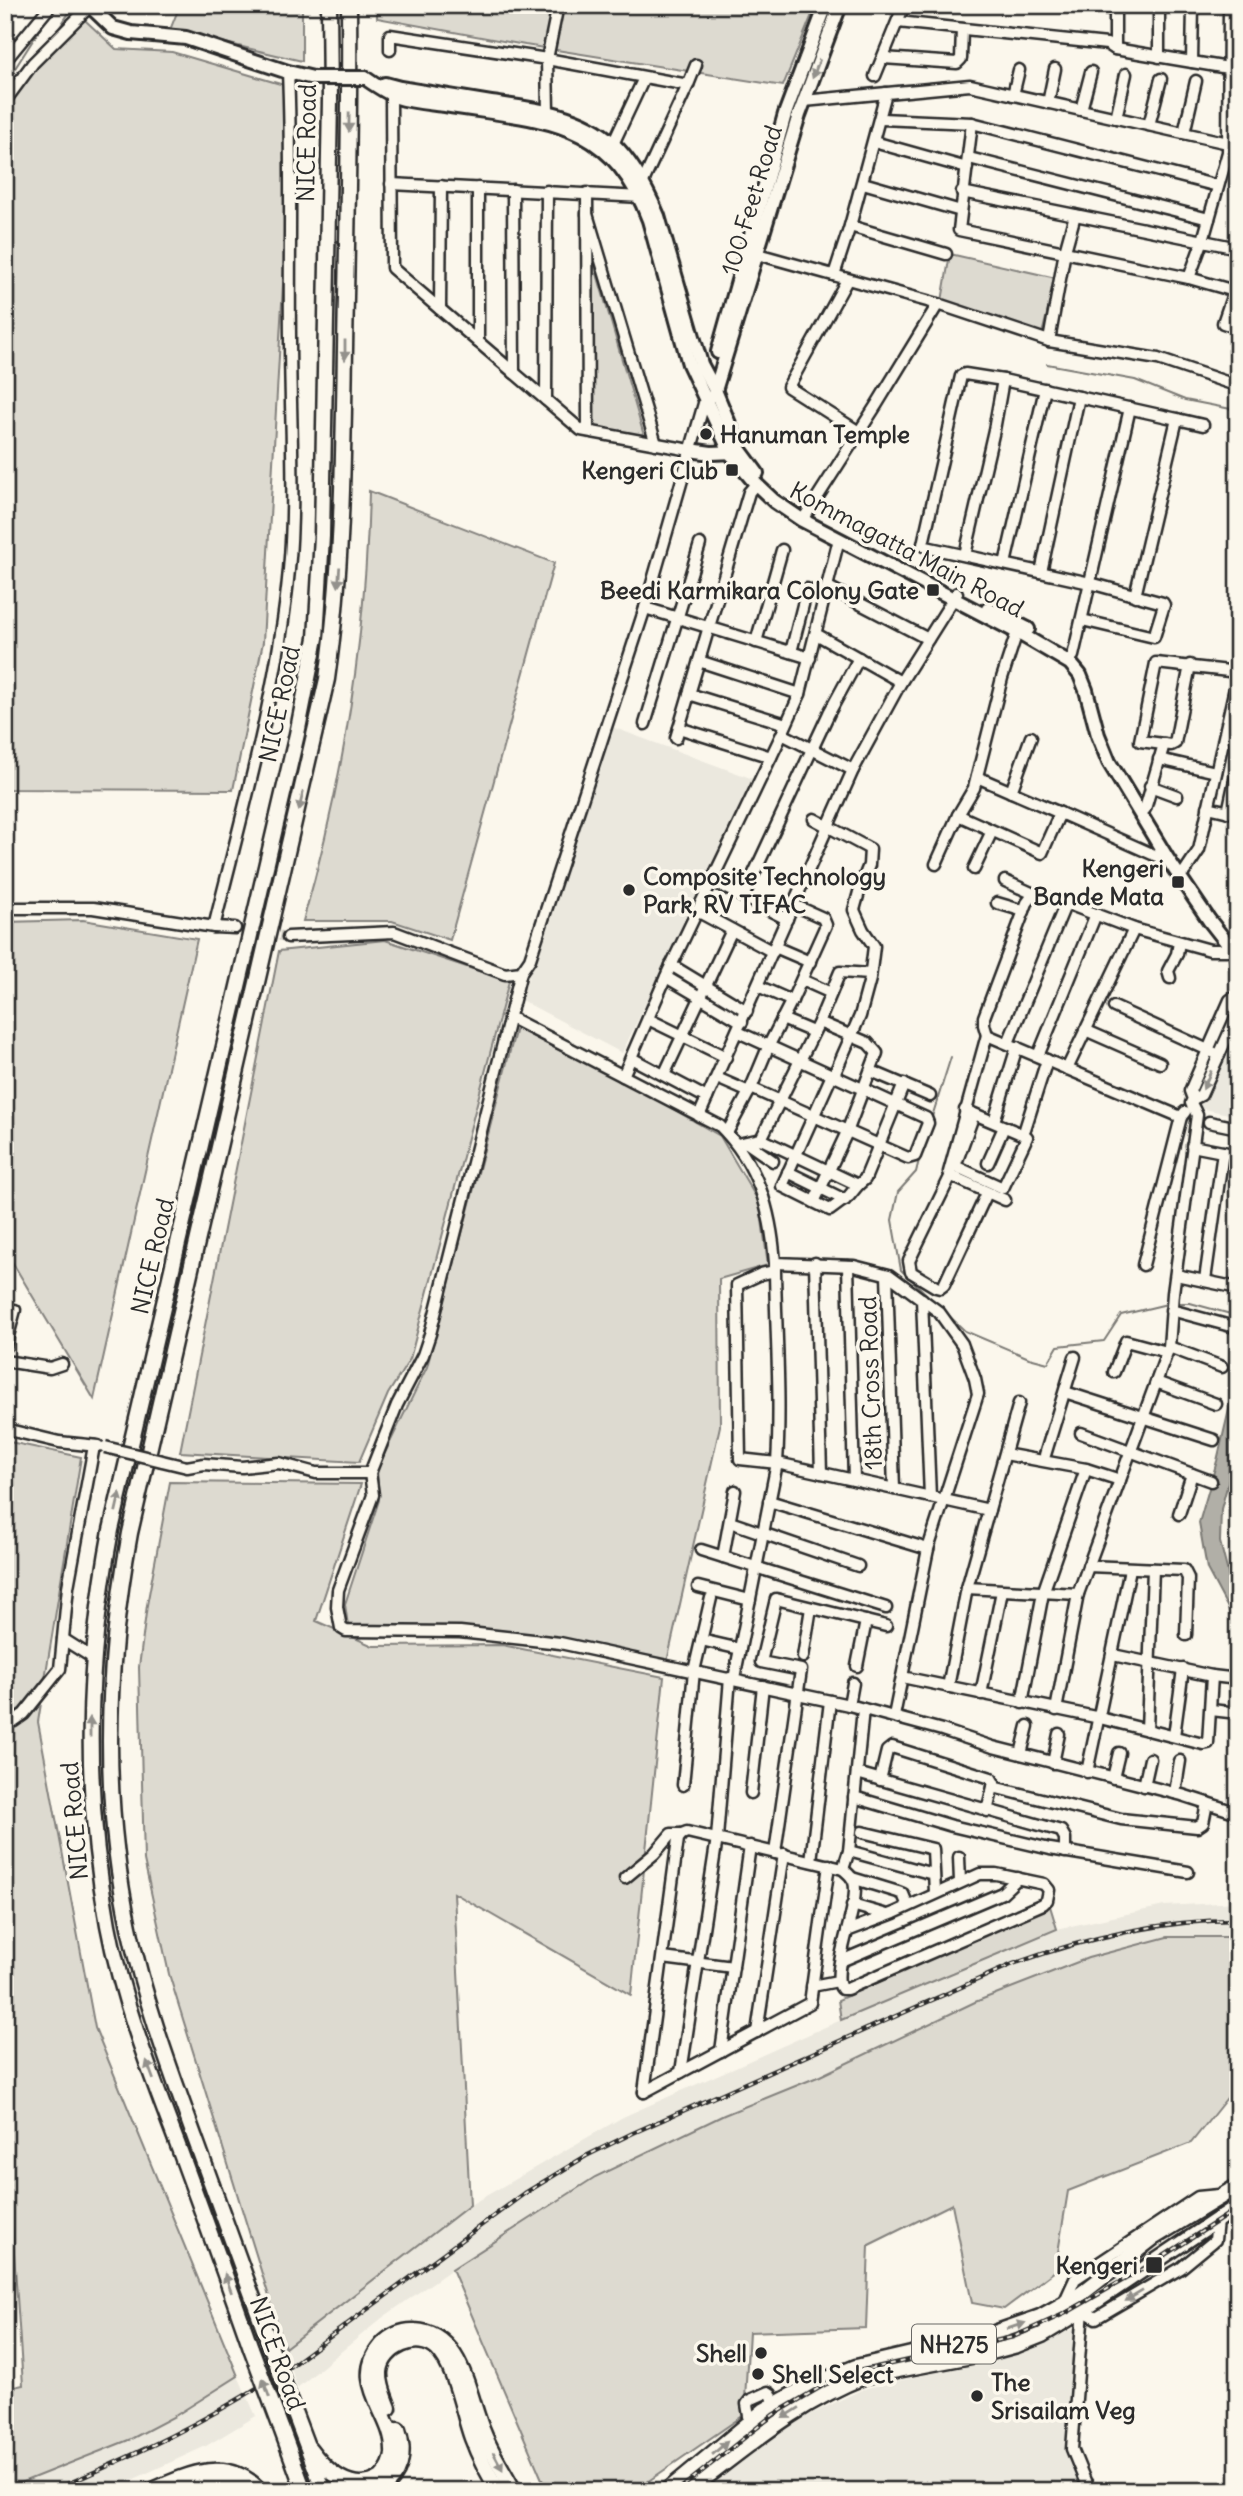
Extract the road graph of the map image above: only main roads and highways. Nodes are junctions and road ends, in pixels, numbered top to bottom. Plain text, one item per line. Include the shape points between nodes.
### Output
1 (329, 5) edge
2 (349, 5) edge
3 (826, 5) edge
4 (840, 5) edge
5 (89, 6) edge
6 (365, 78) junction
7 (642, 190) junction
8 (751, 252) junction
9 (713, 385) junction
10 (708, 404) junction
11 (690, 450) road end
12 (735, 452) junction
13 (955, 596) junction
14 (1236, 951) edge
15 (1238, 2186) edge
16 (1238, 2206) edge
17 (1238, 2212) edge
18 (1217, 2221) junction
19 (770, 2407) junction
20 (769, 2427) junction
21 (309, 2448) junction
22 (151, 2491) edge
23 (180, 2491) edge
24 (245, 2491) edge
25 (260, 2491) edge
26 (304, 2491) edge
27 (324, 2491) edge
28 (380, 2491) edge
29 (499, 2491) edge
30 (514, 2491) edge
31 (667, 2491) edge
32 (688, 2491) edge

26 -> 1 highway, NICE Road, bridge via 143,2051 120,1976 99,1868 90,1786 93,1658 111,1530 298,734 316,638 322,536
2 -> 21 highway, NICE Road, bridge via 341,535 334,633 133,1520 116,1614 110,1682 114,1831 140,1972 162,2046
3 - 8 main road, 100 Feet Road via 785,114
4 -> 8 main road, 100 Feet Road
5 - 6 main road, Kommagatta Main Road, bridge via 113,28 131,33 186,38 313,78
6 - 7 main road, Kommagatta Main Road via 400,98 547,122 578,132 606,150
6 - 7 main road, Kommagatta Main Road via 400,89 548,112 580,122 613,144
7 - 9 main road, Kommagatta Main Road via 658,216 701,364
7 - 10 main road, Kommagatta Main Road via 689,365
8 - 9 main road, 100 Feet Road
9 - 10 main road, 100 Feet Road
9 - 12 main road, Kommagatta Main Road
10 - 12 main road, Kommagatta Main Road
11 - 12 main road
12 - 13 main road, Kommagatta Main Road via 777,496 806,515
12 - 13 main road, Kommagatta Main Road via 756,484 802,520
13 - 14 main road, Kommagatta Main Road via 1070,663 1080,675 1109,762 1167,858
13 - 14 main road, Kommagatta Main Road via 1013,621 1073,656 1083,667 1114,756
19 -> 15 highway, NH275 via 856,2367 980,2338 1040,2317 1081,2294 1153,2238
16 - 18 highway, NH275
17 - 18 main road
18 -> 20 highway, NH275 via 1042,2335 987,2353 866,2376 810,2401
19 - 20 highway
31 -> 19 highway, NH275
20 - 32 highway, NH275
21 - 27 highway, NICE Road
21 -> 30 highway via 345,2485 359,2488 381,2478 389,2468 393,2447 370,2382 371,2364 386,2341 418,2331 436,2336 454,2355 484,2435
22 - 25 highway via 201,2471 219,2470 236,2473
23 - 24 highway via 208,2481 226,2482
28 - 29 highway via 399,2469 404,2450 380,2371 388,2353 414,2342 432,2345 445,2359 482,2463

